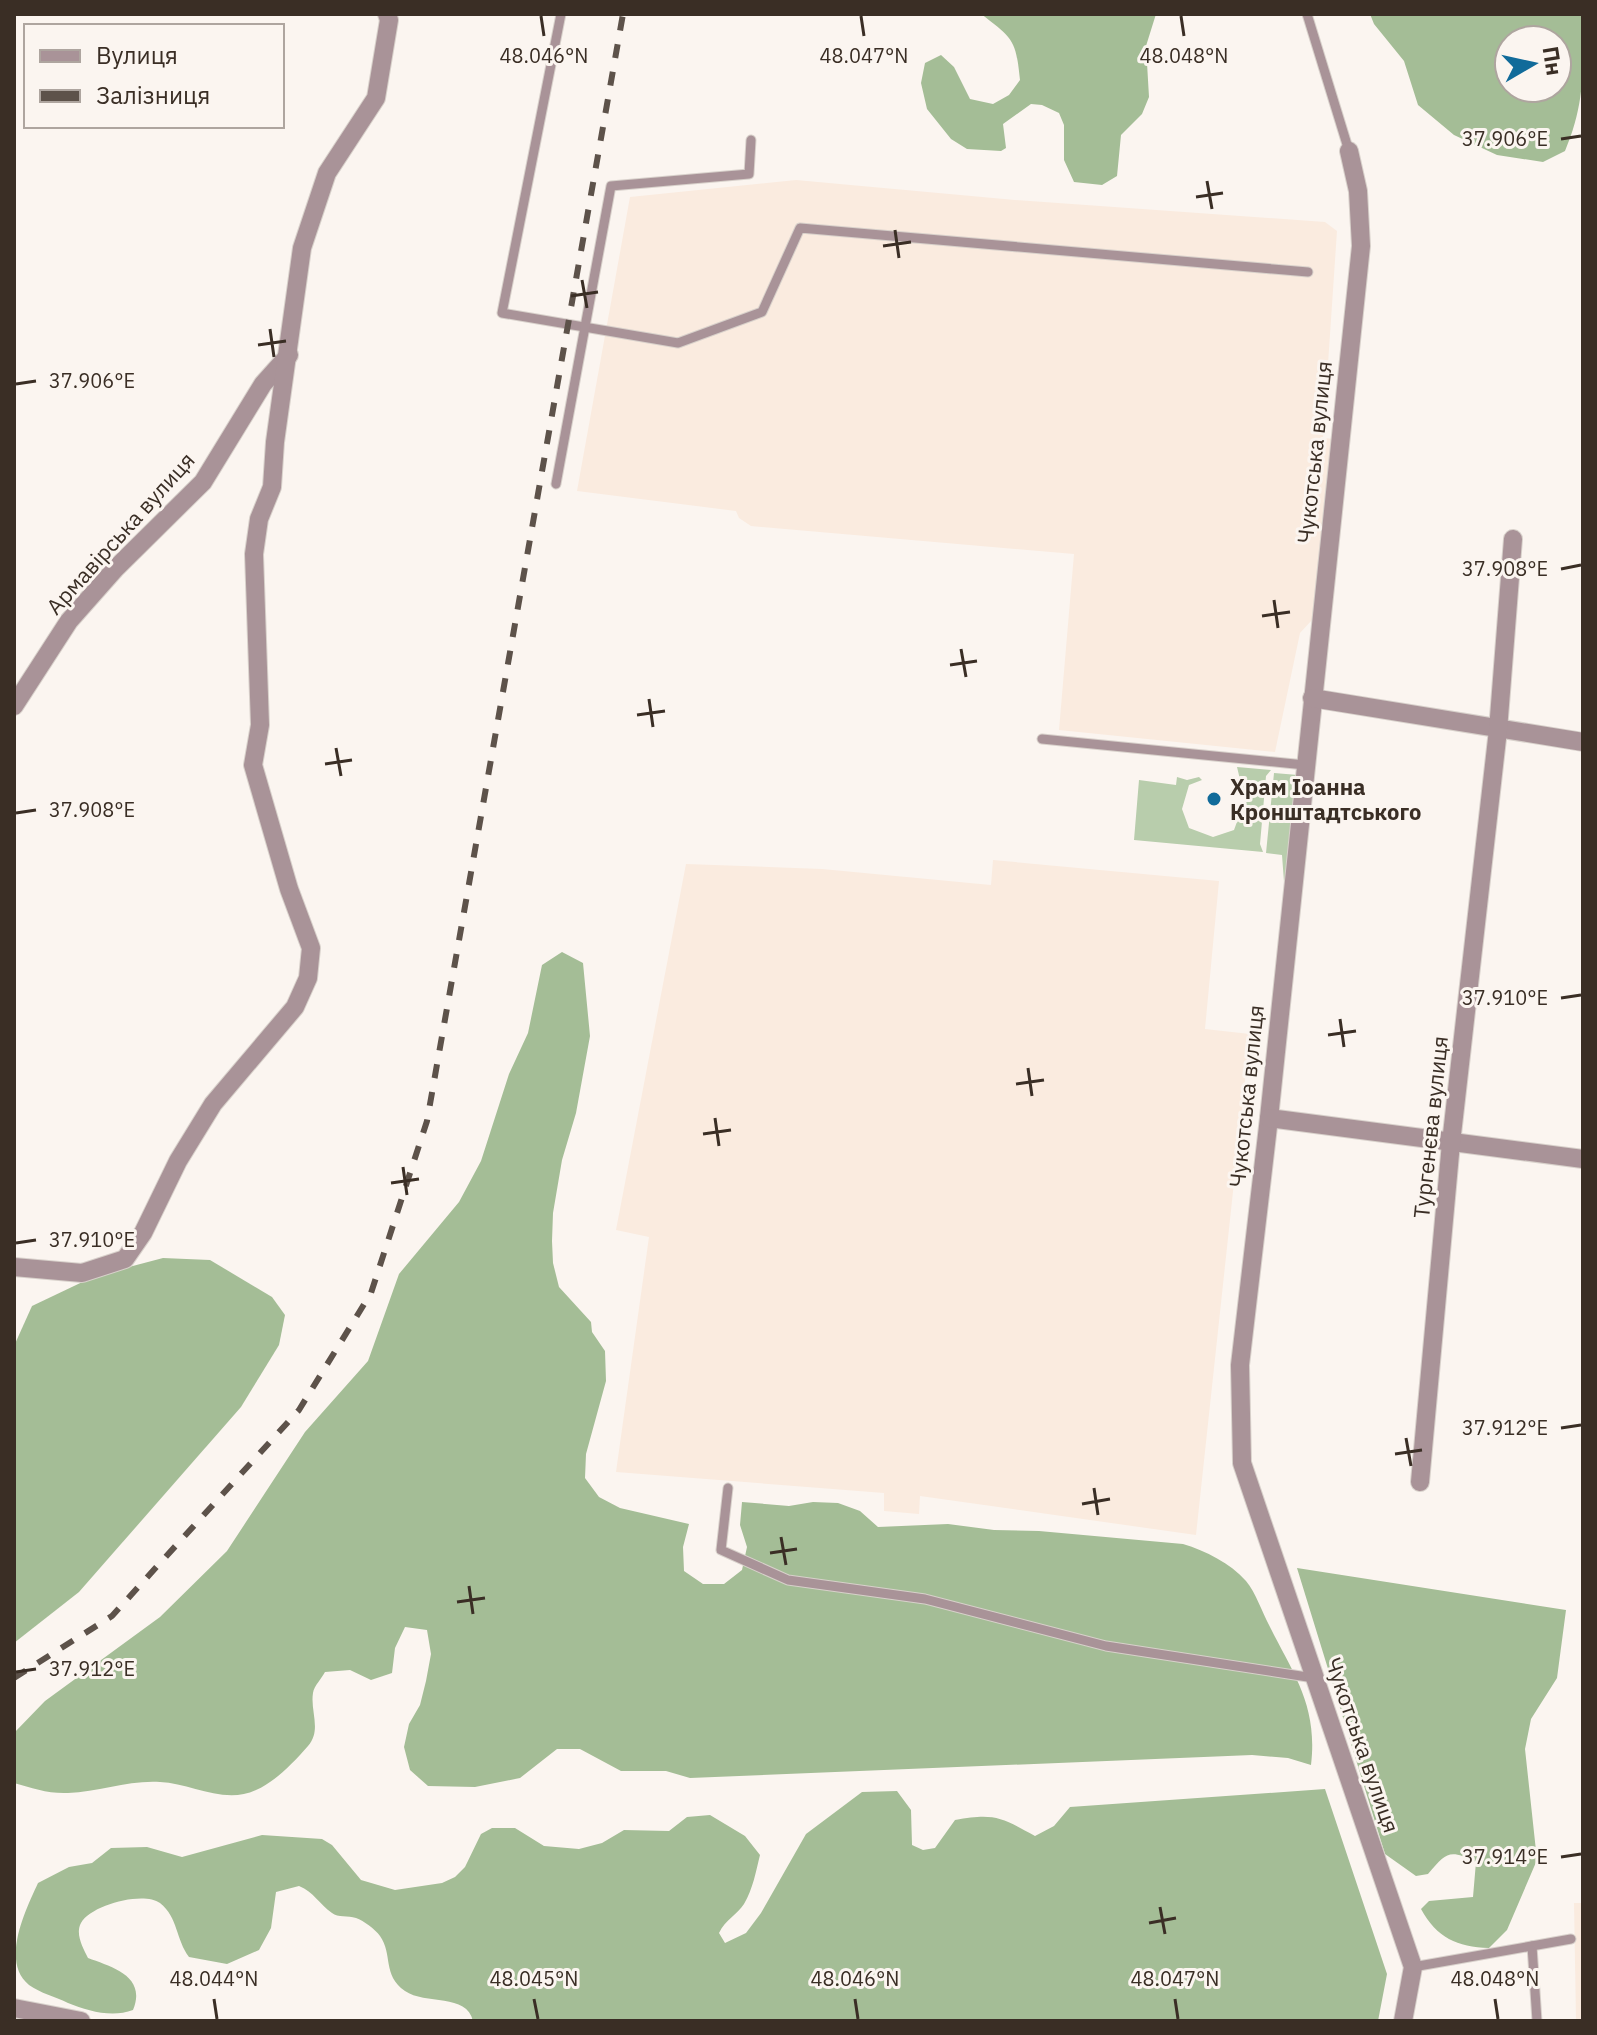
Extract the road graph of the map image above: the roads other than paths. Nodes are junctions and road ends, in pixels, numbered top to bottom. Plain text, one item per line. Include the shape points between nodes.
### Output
1 (387, 14) edge
2 (561, 14) edge
3 (1307, 14) edge
4 (751, 140) dead end
5 (1349, 151) joint
6 (1308, 272) dead end
7 (585, 328) junction
8 (289, 355) junction
9 (556, 484) dead end
10 (1513, 539) dead end
11 (1312, 698) junction
12 (14, 706) edge
13 (1498, 730) junction
14 (1042, 739) dead end
15 (1583, 742) edge
16 (1305, 765) junction
17 (1269, 1118) junction
18 (1451, 1143) junction
19 (1583, 1159) edge
20 (14, 1267) edge
21 (1420, 1482) dead end
22 (728, 1488) dead end
23 (1315, 1678) junction
24 (1571, 1939) dead end
25 (1532, 1946) junction
26 (1413, 1967) junction
27 (14, 2008) edge
28 (81, 2021) edge
29 (1403, 2021) edge
30 (1537, 2021) edge

1 - 8 street via 376,98 327,173 302,248
2 - 7 lane via 502,313
3 - 5 lane
4 - 7 lane via 749,174 611,186
5 - 11 street, Чукотська вулиця via 1361,246
6 - 7 lane via 800,228 762,312 678,343
7 - 9 lane
8 - 12 street, Армавірська вулиця via 263,384 203,482 69,621
8 - 20 street via 272,487 259,519 254,554 260,725 253,765 311,948 308,978 295,1007 213,1104 125,1259 82,1273
10 - 13 street, Тургенєва вулиця
11 - 13 street
11 - 16 street, Чукотська вулиця
13 - 15 street
13 - 18 street, Тургенєва вулиця
14 - 16 lane
16 - 17 street, Чукотська вулиця
17 - 18 street
17 - 23 street, Чукотська вулиця via 1240,1365 1242,1463
18 - 19 street
18 - 21 street, Тургенєва вулиця
22 - 23 lane via 721,1550 788,1580 925,1599 1106,1646
23 - 26 street, Чукотська вулиця
24 - 25 lane
25 - 26 lane
25 - 30 lane
26 - 29 street, Чукотська вулиця
27 - 28 street

